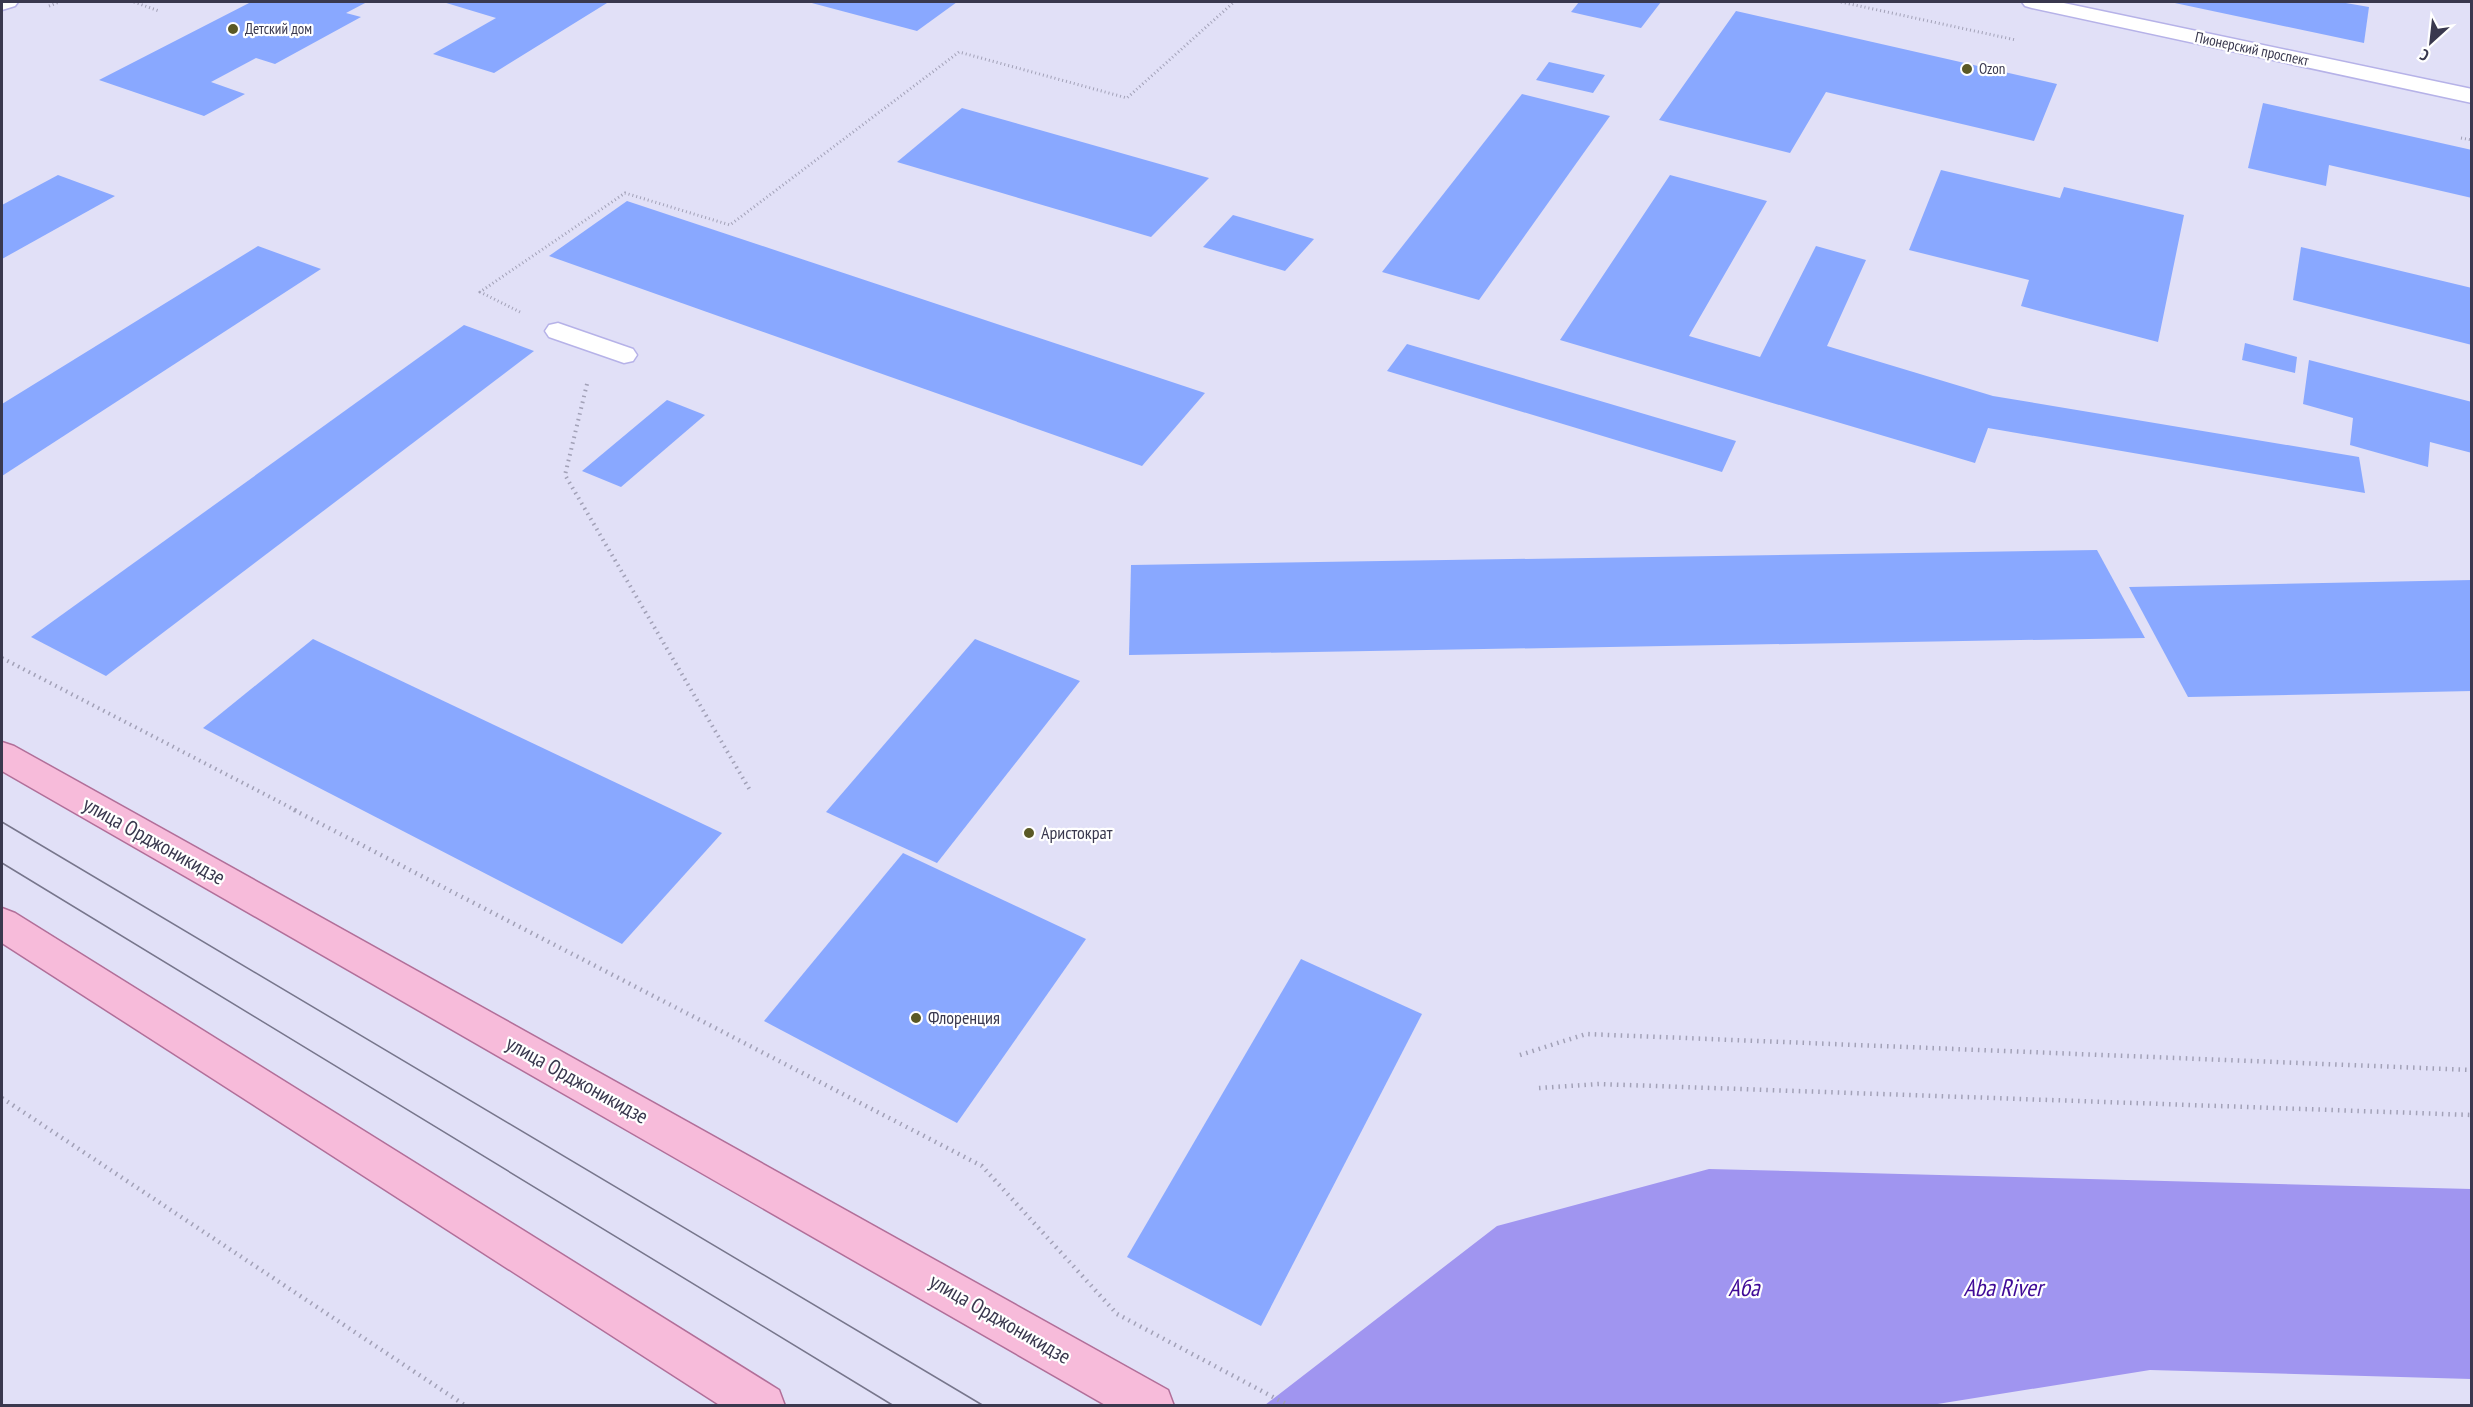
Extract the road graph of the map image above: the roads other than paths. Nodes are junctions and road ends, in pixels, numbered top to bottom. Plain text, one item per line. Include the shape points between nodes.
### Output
1 (8, 2) edge
2 (2032, 2) edge
3 (2, 4) edge
4 (2472, 96) edge
5 (558, 331) dead end
6 (624, 355) dead end
7 (2, 755) edge
8 (2, 924) edge
9 (763, 1406) edge
10 (1152, 1406) edge

1 - 3 street
2 - 4 street, Пионерский проспект
5 - 6 street
7 - 10 main road, улица Орджоникидзе
8 - 9 main road

